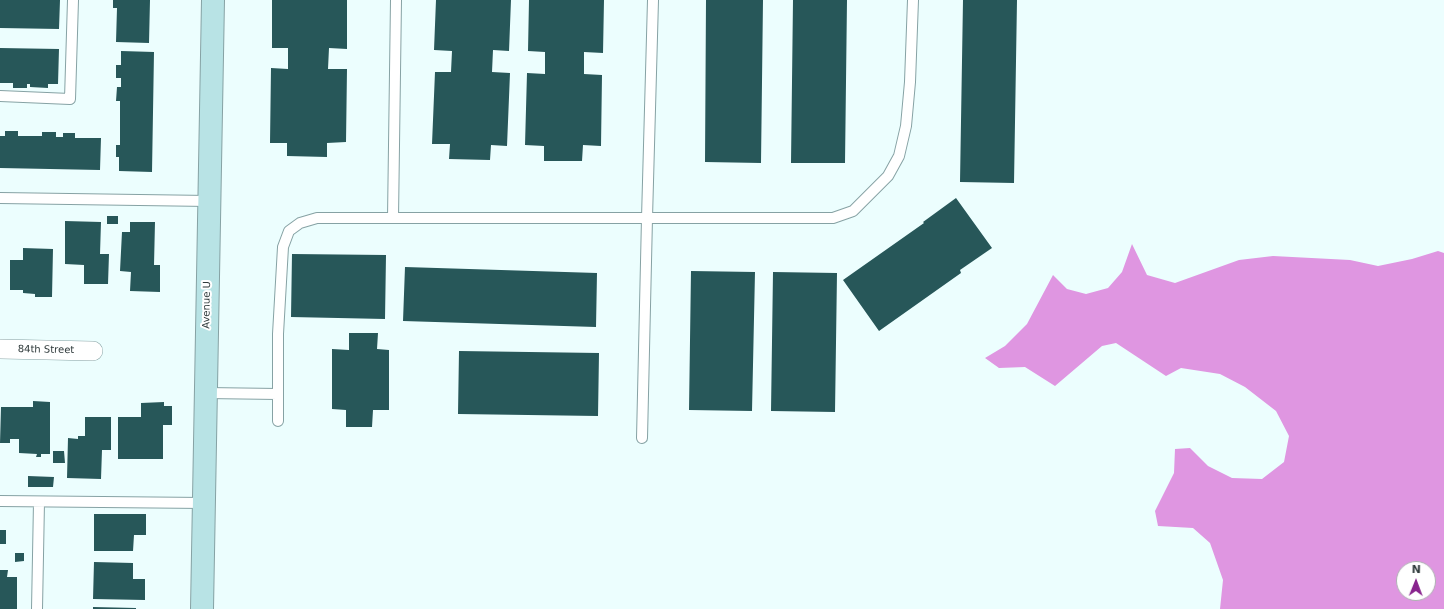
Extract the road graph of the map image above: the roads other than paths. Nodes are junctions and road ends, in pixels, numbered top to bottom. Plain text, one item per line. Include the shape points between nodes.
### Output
1 (73, 0) edge
2 (213, 0) edge
3 (396, 0) edge
4 (653, 0) edge
5 (913, 0) edge
6 (0, 96) edge
7 (0, 198) edge
8 (209, 201) junction
9 (393, 218) junction
10 (647, 218) junction
11 (0, 349) edge
12 (93, 351) dead end
13 (206, 394) junction
14 (278, 394) junction
15 (278, 421) dead end
16 (642, 438) dead end
17 (0, 501) edge
18 (38, 502) junction
19 (204, 503) junction
20 (37, 609) edge
21 (202, 609) edge

1 - 6 lane via 70,99
2 - 8 street, Avenue U
3 - 9 lane
4 - 10 lane
5 - 10 lane via 910,82 906,126 899,156 888,176 853,211 833,218
7 - 8 lane
8 - 13 street, Avenue U
9 - 10 lane
9 - 14 lane via 317,218 300,223 289,231 283,247 278,334
10 - 16 lane
11 - 12 street, 84th Street
13 - 14 lane
13 - 19 street, Avenue U
14 - 15 lane
17 - 18 lane
18 - 19 lane
18 - 20 lane
19 - 21 street, Avenue U

